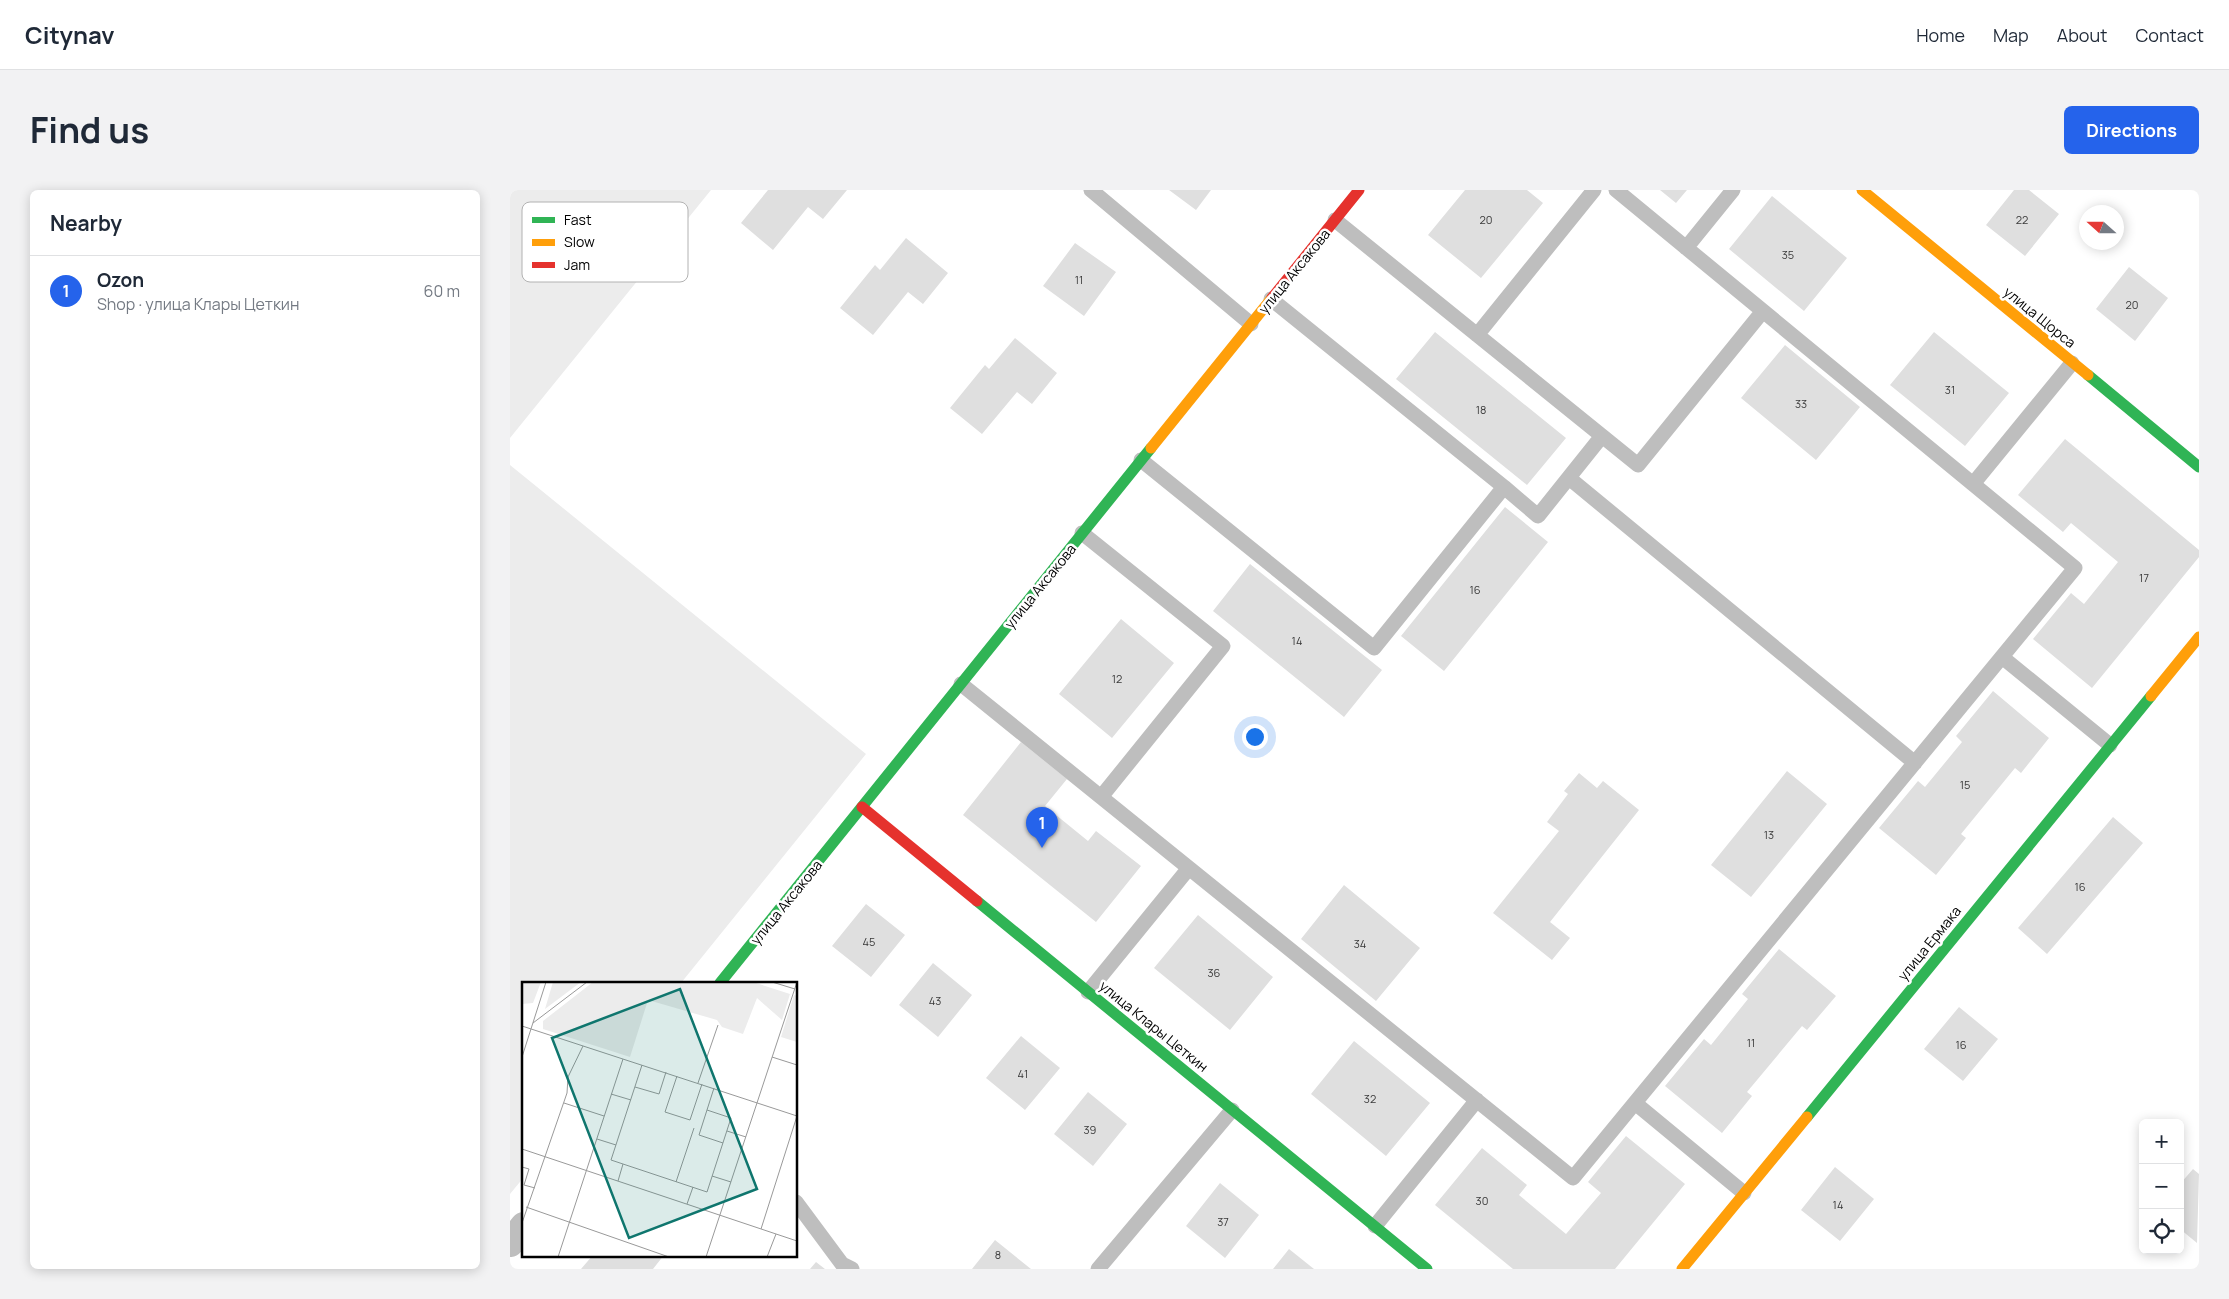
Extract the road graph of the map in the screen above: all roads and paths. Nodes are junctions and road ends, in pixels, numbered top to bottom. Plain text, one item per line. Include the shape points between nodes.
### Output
1 (1091, 190) edge
2 (1359, 190) edge
3 (1594, 190) edge
4 (1616, 190) edge
5 (1733, 190) edge
6 (1862, 190) edge
7 (1335, 220) junction
8 (1686, 248) junction
9 (1271, 299) junction
10 (1763, 311) junction
11 (1251, 324) junction
12 (1477, 335) junction
13 (2072, 363) junction
14 (1602, 436) junction
15 (1142, 460) junction
16 (2199, 467) edge
17 (1569, 478) junction
18 (1973, 484) junction
19 (1504, 487) junction
20 (1082, 533) junction
21 (2199, 636) edge
22 (2002, 657) junction
23 (961, 684) junction
24 (2110, 745) junction
25 (1915, 763) junction
26 (1101, 797) junction
27 (862, 807) junction
28 (1189, 868) junction
29 (721, 982) edge
30 (1088, 992) junction
31 (1477, 1100) junction
32 (1635, 1104) junction
33 (1232, 1110) junction
34 (1744, 1193) junction
35 (798, 1205) edge
36 (1375, 1226) junction
37 (522, 1229) edge
38 (510, 1244) edge
39 (852, 1269) edge
40 (1098, 1269) edge
41 (1427, 1269) edge
42 (1682, 1269) edge

1 - 11 lane
2 - 7 street, улица Аксакова
3 - 12 lane
4 - 8 lane
5 - 8 lane
6 - 13 street, улица Щорса
7 - 9 street, улица Аксакова
7 - 12 lane
8 - 10 lane
9 - 11 street, улица Аксакова
9 - 19 lane
10 - 14 lane via 1638,466
10 - 18 lane
11 - 15 street, улица Аксакова
12 - 14 lane
13 - 16 street, улица Щорса
13 - 18 lane
14 - 17 lane
15 - 19 lane via 1374,648
15 - 20 street, улица Аксакова
17 - 19 lane via 1538,516
17 - 25 lane
18 - 22 lane via 2075,568
20 - 23 street, улица Аксакова
20 - 26 lane via 1222,646
21 - 24 street, улица Ермака
22 - 24 lane
22 - 25 lane
23 - 26 lane
23 - 27 street, улица Аксакова
24 - 34 street, улица Ермака
25 - 32 lane
26 - 28 lane
27 - 29 street, улица Аксакова
27 - 30 street, улица Клары Цеткин
28 - 30 lane
28 - 31 lane
30 - 33 street, улица Клары Цеткин
31 - 32 lane via 1573,1178
31 - 36 lane
32 - 34 lane
33 - 36 street, улица Клары Цеткин
33 - 40 lane
34 - 42 street, улица Ермака
35 - 39 lane via 842,1264
36 - 41 street, улица Клары Цеткин
37 - 38 street

